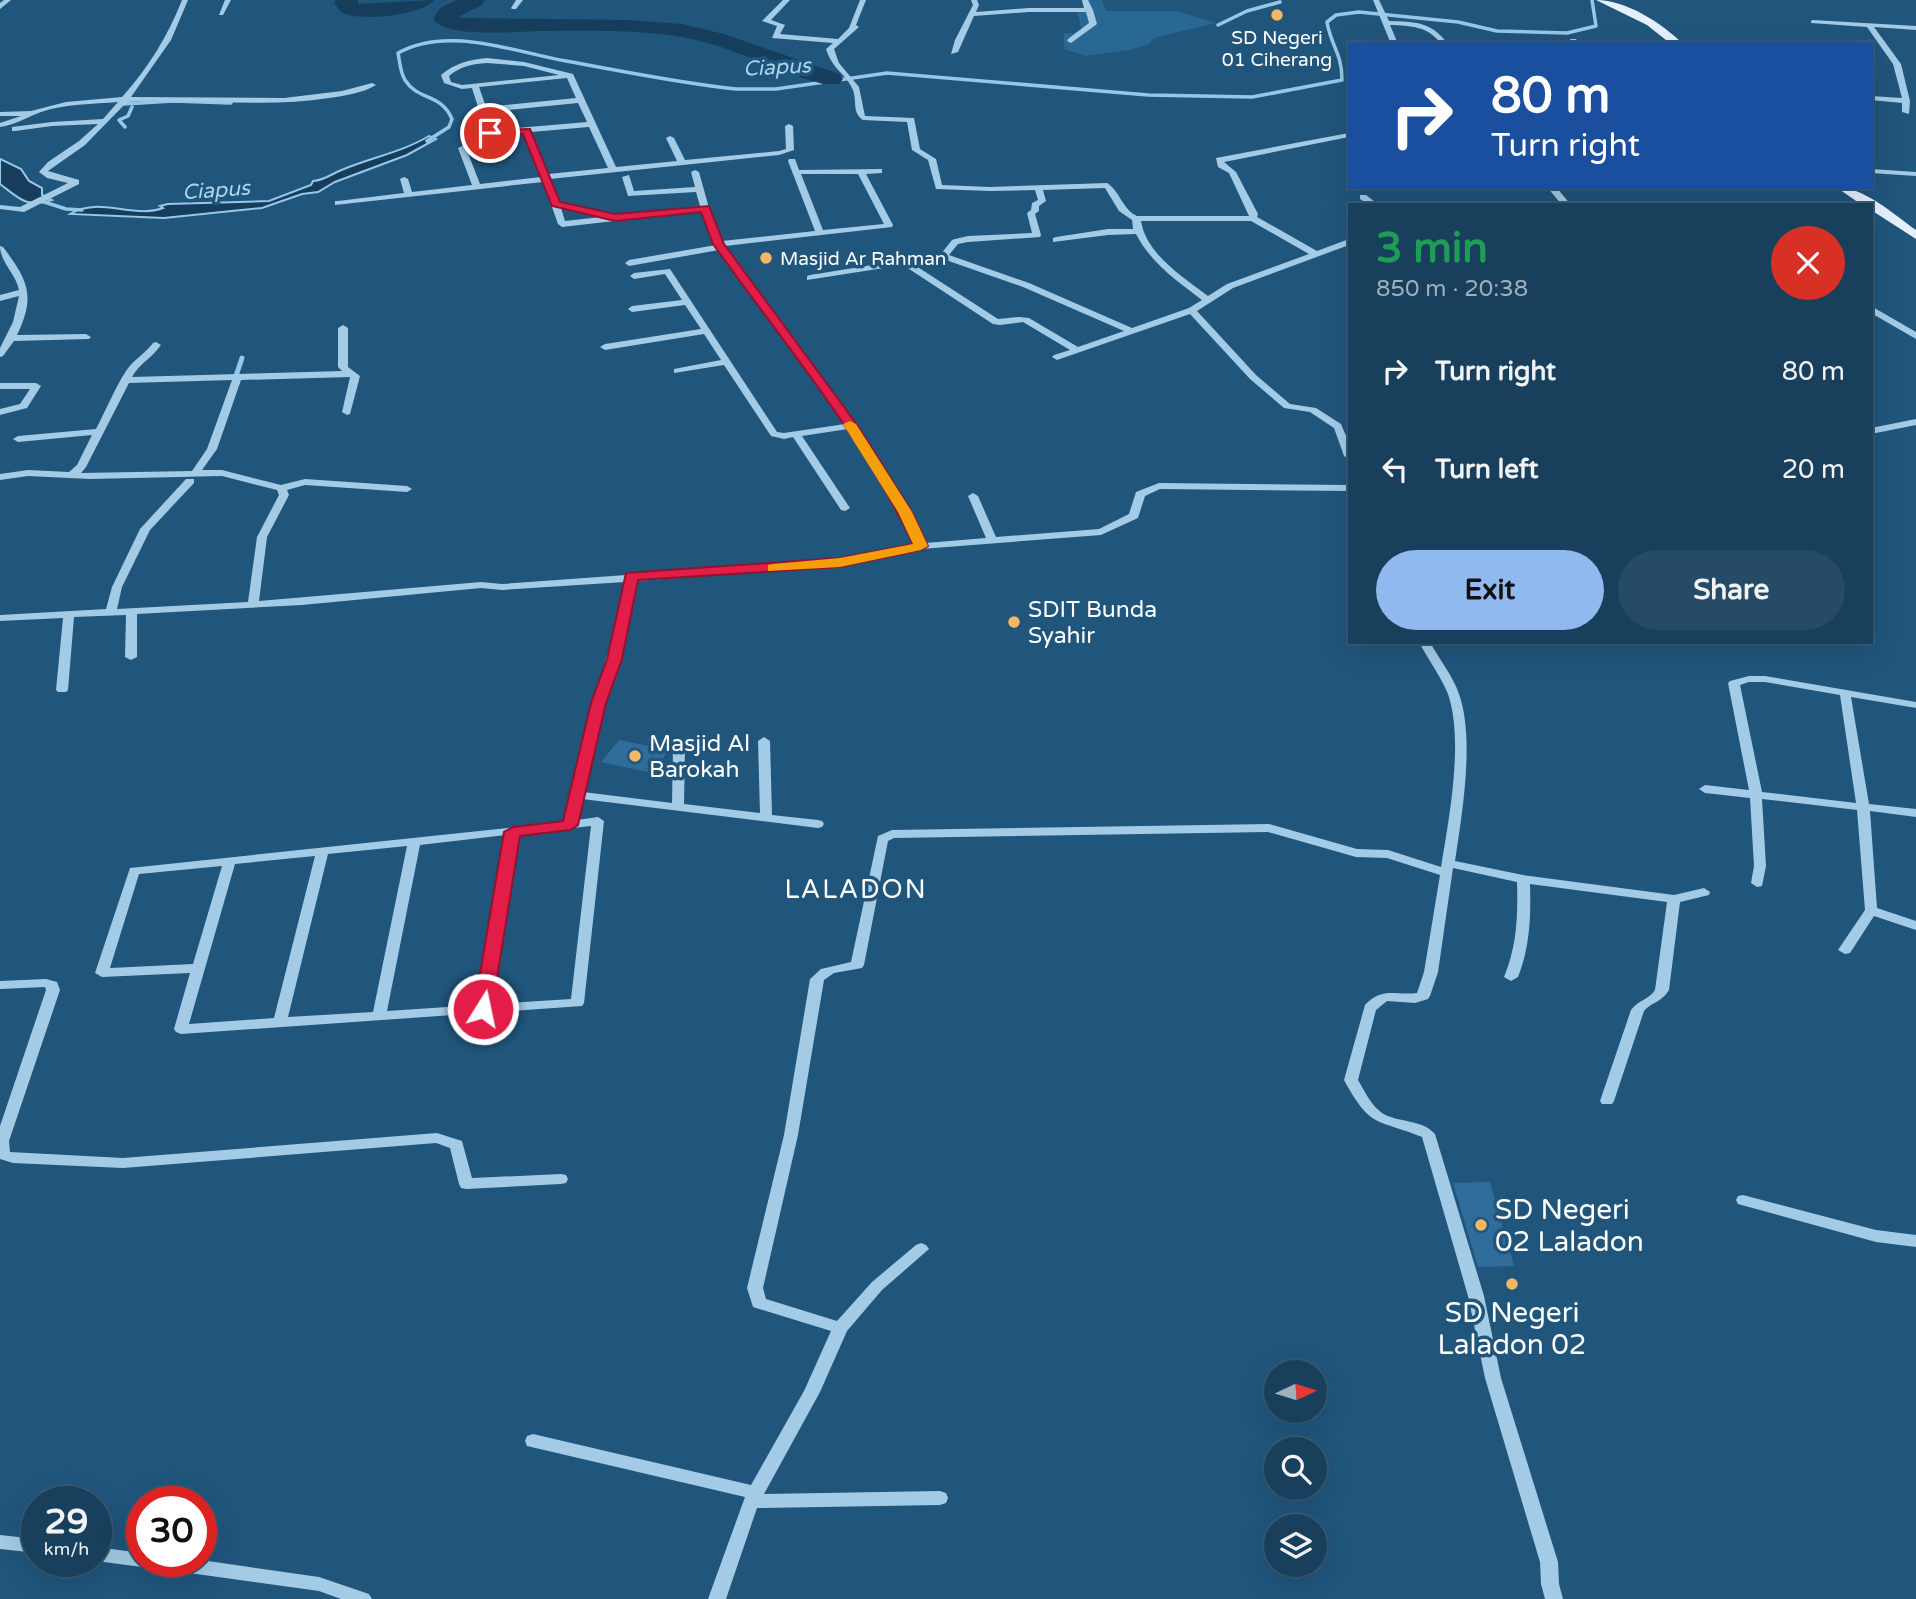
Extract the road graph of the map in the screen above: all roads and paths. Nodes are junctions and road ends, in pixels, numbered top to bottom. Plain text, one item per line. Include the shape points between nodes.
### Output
1 (8, 0) edge
2 (185, 0) edge
3 (228, 0) edge
4 (520, 0) edge
5 (787, 0) edge
6 (863, 0) edge
7 (974, 0) edge
8 (1085, 0) edge
9 (1604, 1) edge
10 (1378, 3) edge
11 (0, 7) edge
12 (514, 8) dead end
13 (1090, 10) junction
14 (221, 14) dead end
15 (972, 14) junction
16 (1387, 22) junction
17 (1813, 22) dead end
18 (1869, 25) junction
19 (1916, 28) edge
20 (841, 41) junction
21 (1071, 41) dead end
22 (1394, 42) edge
23 (1444, 42) edge
24 (1675, 42) edge
25 (954, 52) dead end
26 (840, 73) joint
27 (570, 76) junction
28 (372, 85) dead end
29 (475, 86) junction
30 (1873, 98) edge
31 (123, 100) junction
32 (582, 100) junction
33 (1906, 101) junction
34 (483, 110) junction
35 (1906, 112) dead end
36 (33, 113) junction
37 (0, 114) edge
38 (105, 121) junction
39 (593, 124) junction
40 (0, 125) edge
41 (789, 126) dead end
42 (527, 131) junction
43 (0, 133) edge
44 (1348, 135) edge
45 (670, 138) dead end
46 (462, 148) dead end
47 (792, 161) dead end
48 (681, 163) junction
49 (613, 170) junction
50 (861, 171) junction
51 (879, 171) dead end
52 (1873, 171) edge
53 (695, 172) dead end
54 (796, 172) junction
55 (1916, 174) edge
56 (626, 177) dead end
57 (546, 178) junction
58 (404, 179) dead end
59 (477, 187) junction
60 (1038, 188) junction
61 (700, 189) junction
62 (1553, 189) edge
63 (1845, 189) edge
64 (409, 194) junction
65 (1363, 197) dead end
66 (338, 203) dead end
67 (1372, 203) edge
68 (1565, 203) edge
69 (1868, 203) edge
70 (32, 204) joint
71 (556, 204) junction
72 (1873, 206) edge
73 (0, 207) edge
74 (705, 208) junction
75 (615, 218) junction
76 (1253, 218) junction
77 (1136, 219) junction
78 (1138, 231) junction
79 (820, 233) junction
80 (1916, 235) edge
81 (1056, 240) dead end
82 (1348, 242) edge
83 (720, 246) junction
84 (0, 249) edge
85 (1316, 254) junction
86 (944, 256) junction
87 (904, 262) junction
88 (629, 263) dead end
89 (634, 276) dead end
90 (810, 278) dead end
91 (23, 292) junction
92 (0, 298) edge
93 (1206, 299) junction
94 (686, 302) junction
95 (632, 309) dead end
96 (1192, 310) junction
97 (1873, 310) edge
98 (344, 328) dead end
99 (705, 331) junction
100 (1132, 331) junction
101 (86, 337) dead end
102 (1916, 337) edge
103 (10, 338) junction
104 (156, 345) dead end
105 (605, 347) dead end
106 (1077, 350) junction
107 (0, 354) edge
108 (1057, 357) dead end
109 (725, 362) junction
110 (677, 371) dead end
111 (353, 374) junction
112 (237, 379) junction
113 (125, 380) junction
114 (0, 386) edge
115 (1294, 406) joint
116 (0, 412) edge
117 (347, 412) dead end
118 (1916, 422) edge
119 (851, 426) junction
120 (1873, 431) edge
121 (97, 432) junction
122 (796, 434) junction
123 (18, 439) dead end
124 (1348, 453) edge
125 (72, 475) junction
126 (0, 477) edge
127 (192, 477) junction
128 (281, 488) junction
129 (1348, 488) edge
130 (408, 489) dead end
131 (973, 496) dead end
132 (845, 508) dead end
133 (993, 541) junction
134 (921, 546) junction
135 (631, 576) junction
136 (253, 604) junction
137 (132, 611) junction
138 (110, 613) junction
139 (69, 615) junction
140 (0, 618) edge
141 (1425, 644) edge
142 (131, 657) dead end
143 (62, 690) dead end
144 (1845, 693) junction
145 (1916, 705) edge
146 (764, 741) dead end
147 (679, 748) dead end
148 (1705, 789) dead end
149 (1756, 793) junction
150 (577, 795) junction
151 (603, 798) junction
152 (1863, 805) junction
153 (678, 807) junction
154 (1916, 813) edge
155 (766, 818) junction
156 (598, 821) junction
157 (818, 824) dead end
158 (570, 825) junction
159 (513, 832) junction
160 (414, 843) junction
161 (322, 852) junction
162 (229, 862) junction
163 (1447, 868) junction
164 (1523, 879) junction
165 (1757, 883) dead end
166 (1704, 892) dead end
167 (1674, 900) junction
168 (1871, 910) junction
169 (1916, 926) edge
170 (1845, 950) dead end
171 (197, 968) junction
172 (1511, 977) dead end
173 (0, 985) edge
174 (483, 1009) junction
175 (379, 1016) junction
176 (280, 1023) junction
177 (1607, 1101) dead end
178 (561, 1179) dead end
179 (1743, 1200) dead end
180 (1916, 1241) edge
181 (920, 1249) dead end
182 (840, 1328) junction
183 (533, 1441) dead end
184 (753, 1497) junction
185 (940, 1498) dead end
186 (0, 1542) edge
187 (21, 1544) edge
188 (217, 1570) edge
189 (363, 1599) edge
190 (718, 1599) edge
191 (1554, 1599) edge

1 - 11 street
2 - 31 street via 157,60
3 - 14 street
4 - 12 street
5 - 20 street via 766,21 781,25 775,36
6 - 20 street via 855,27
7 - 15 street
8 - 13 street
9 - 24 main road via 1651,23
10 - 16 street
13 - 15 street
13 - 21 street via 1092,26
15 - 25 street
16 - 22 street
16 - 23 street via 1430,27
17 - 18 street
18 - 19 street
18 - 33 street via 1897,64
20 - 26 street via 830,51
26 - 60 street via 857,89 863,118 911,120 916,150 931,158 940,187
27 - 29 street
27 - 29 street via 510,60 457,65 445,75 453,87
27 - 32 street
28 - 31 street via 279,101
29 - 34 street
30 - 33 street
31 - 36 street
31 - 38 street
32 - 34 street
32 - 39 street
33 - 35 street
34 - 42 street via 490,133
36 - 37 street
36 - 40 street via 22,121
38 - 43 street via 42,124
38 - 70 street via 44,170 46,175 77,181
39 - 42 street
39 - 49 street
41 - 48 street via 790,150
42 - 57 street
44 - 76 street via 1219,159 1232,172
45 - 48 street
46 - 59 street
47 - 54 street
48 - 49 street
49 - 57 street
50 - 51 street
50 - 54 street
50 - 79 street via 889,225
52 - 55 street
53 - 61 street
54 - 79 street
56 - 61 street via 631,194
57 - 59 street
57 - 71 street
58 - 64 street
59 - 64 street
60 - 77 street via 1107,185 1122,211
60 - 86 street via 1042,201 1031,213 1037,235 968,239 956,242
61 - 74 street
62 - 68 street
63 - 69 main road
64 - 66 street
65 - 67 street
70 - 73 street via 19,210
71 - 75 street
71 - 75 street via 562,224
72 - 80 main road
74 - 75 street
74 - 83 street
76 - 77 street
76 - 85 street
77 - 78 street
78 - 81 street
78 - 93 street via 1158,258
79 - 83 street
82 - 85 street
83 - 88 street
83 - 119 street
84 - 91 street via 16,271
85 - 93 street
86 - 87 street
86 - 100 street
87 - 90 street
87 - 106 street via 996,322 1026,320
89 - 94 street via 667,271
91 - 92 street
91 - 103 street
93 - 96 street
94 - 95 street
94 - 99 street
96 - 100 street
96 - 115 street via 1253,377 1287,406
97 - 102 street
98 - 111 street via 343,367
99 - 105 street
99 - 109 street
100 - 106 street
101 - 103 street
103 - 107 street
104 - 113 street
106 - 108 street
109 - 110 street
109 - 122 street via 774,433
111 - 112 street
111 - 117 street
112 - 113 street
112 - 127 street via 212,449
113 - 121 street
114 - 116 street via 36,386 24,406
115 - 124 street via 1313,410 1338,426
118 - 120 street
119 - 122 street
119 - 134 street
121 - 123 street
121 - 125 street via 81,467
122 - 132 street
125 - 126 street
125 - 127 street
127 - 128 street via 228,473
127 - 138 street via 145,529 117,587
128 - 130 street via 305,482
128 - 136 street via 284,495 262,537
129 - 133 street via 1158,486 1140,494 1134,516 1101,532
131 - 133 street
133 - 134 street
134 - 135 street via 840,563
135 - 136 street
135 - 150 street via 615,659 598,703
136 - 137 street
137 - 138 street
137 - 142 street
138 - 139 street
139 - 140 street
139 - 143 street
141 - 163 street via 1453,693 1460,723 1458,798
144 - 145 street
144 - 149 street via 1765,679 1734,683
144 - 152 street
146 - 155 street
147 - 153 street
148 - 149 street
149 - 152 street
149 - 165 street
150 - 151 street
150 - 158 street
151 - 153 street
151 - 156 street
152 - 154 street
152 - 168 street
153 - 155 street
155 - 157 street
156 - 158 street
156 - 174 street via 577,1003
158 - 159 street
159 - 160 street
159 - 174 street
160 - 161 street
160 - 175 street
161 - 162 street
161 - 176 street
162 - 171 street
162 - 171 street via 134,871 102,973
163 - 164 street
163 - 182 street via 1388,854 1356,852 1269,828 892,834 882,839 857,965 822,972 817,979 785,1172 755,1288 760,1303
163 - 191 street via 1423,996 1378,999 1366,1021 1351,1080 1370,1113 1428,1134 1476,1296 1493,1378 1549,1562
164 - 167 street
164 - 172 street via 1520,958
166 - 167 street
167 - 177 street via 1662,990 1638,1010
168 - 169 street
168 - 170 street
171 - 176 street via 181,1029
173 - 178 street via 46,983 53,990 2,1141 3,1155 123,1163 438,1138 457,1146 466,1184
174 - 175 street
175 - 176 street
179 - 180 street via 1876,1236
181 - 182 street via 877,1286
182 - 184 street via 812,1392
183 - 184 street
184 - 185 street
184 - 190 street
186 - 187 street
188 - 189 street via 319,1584

